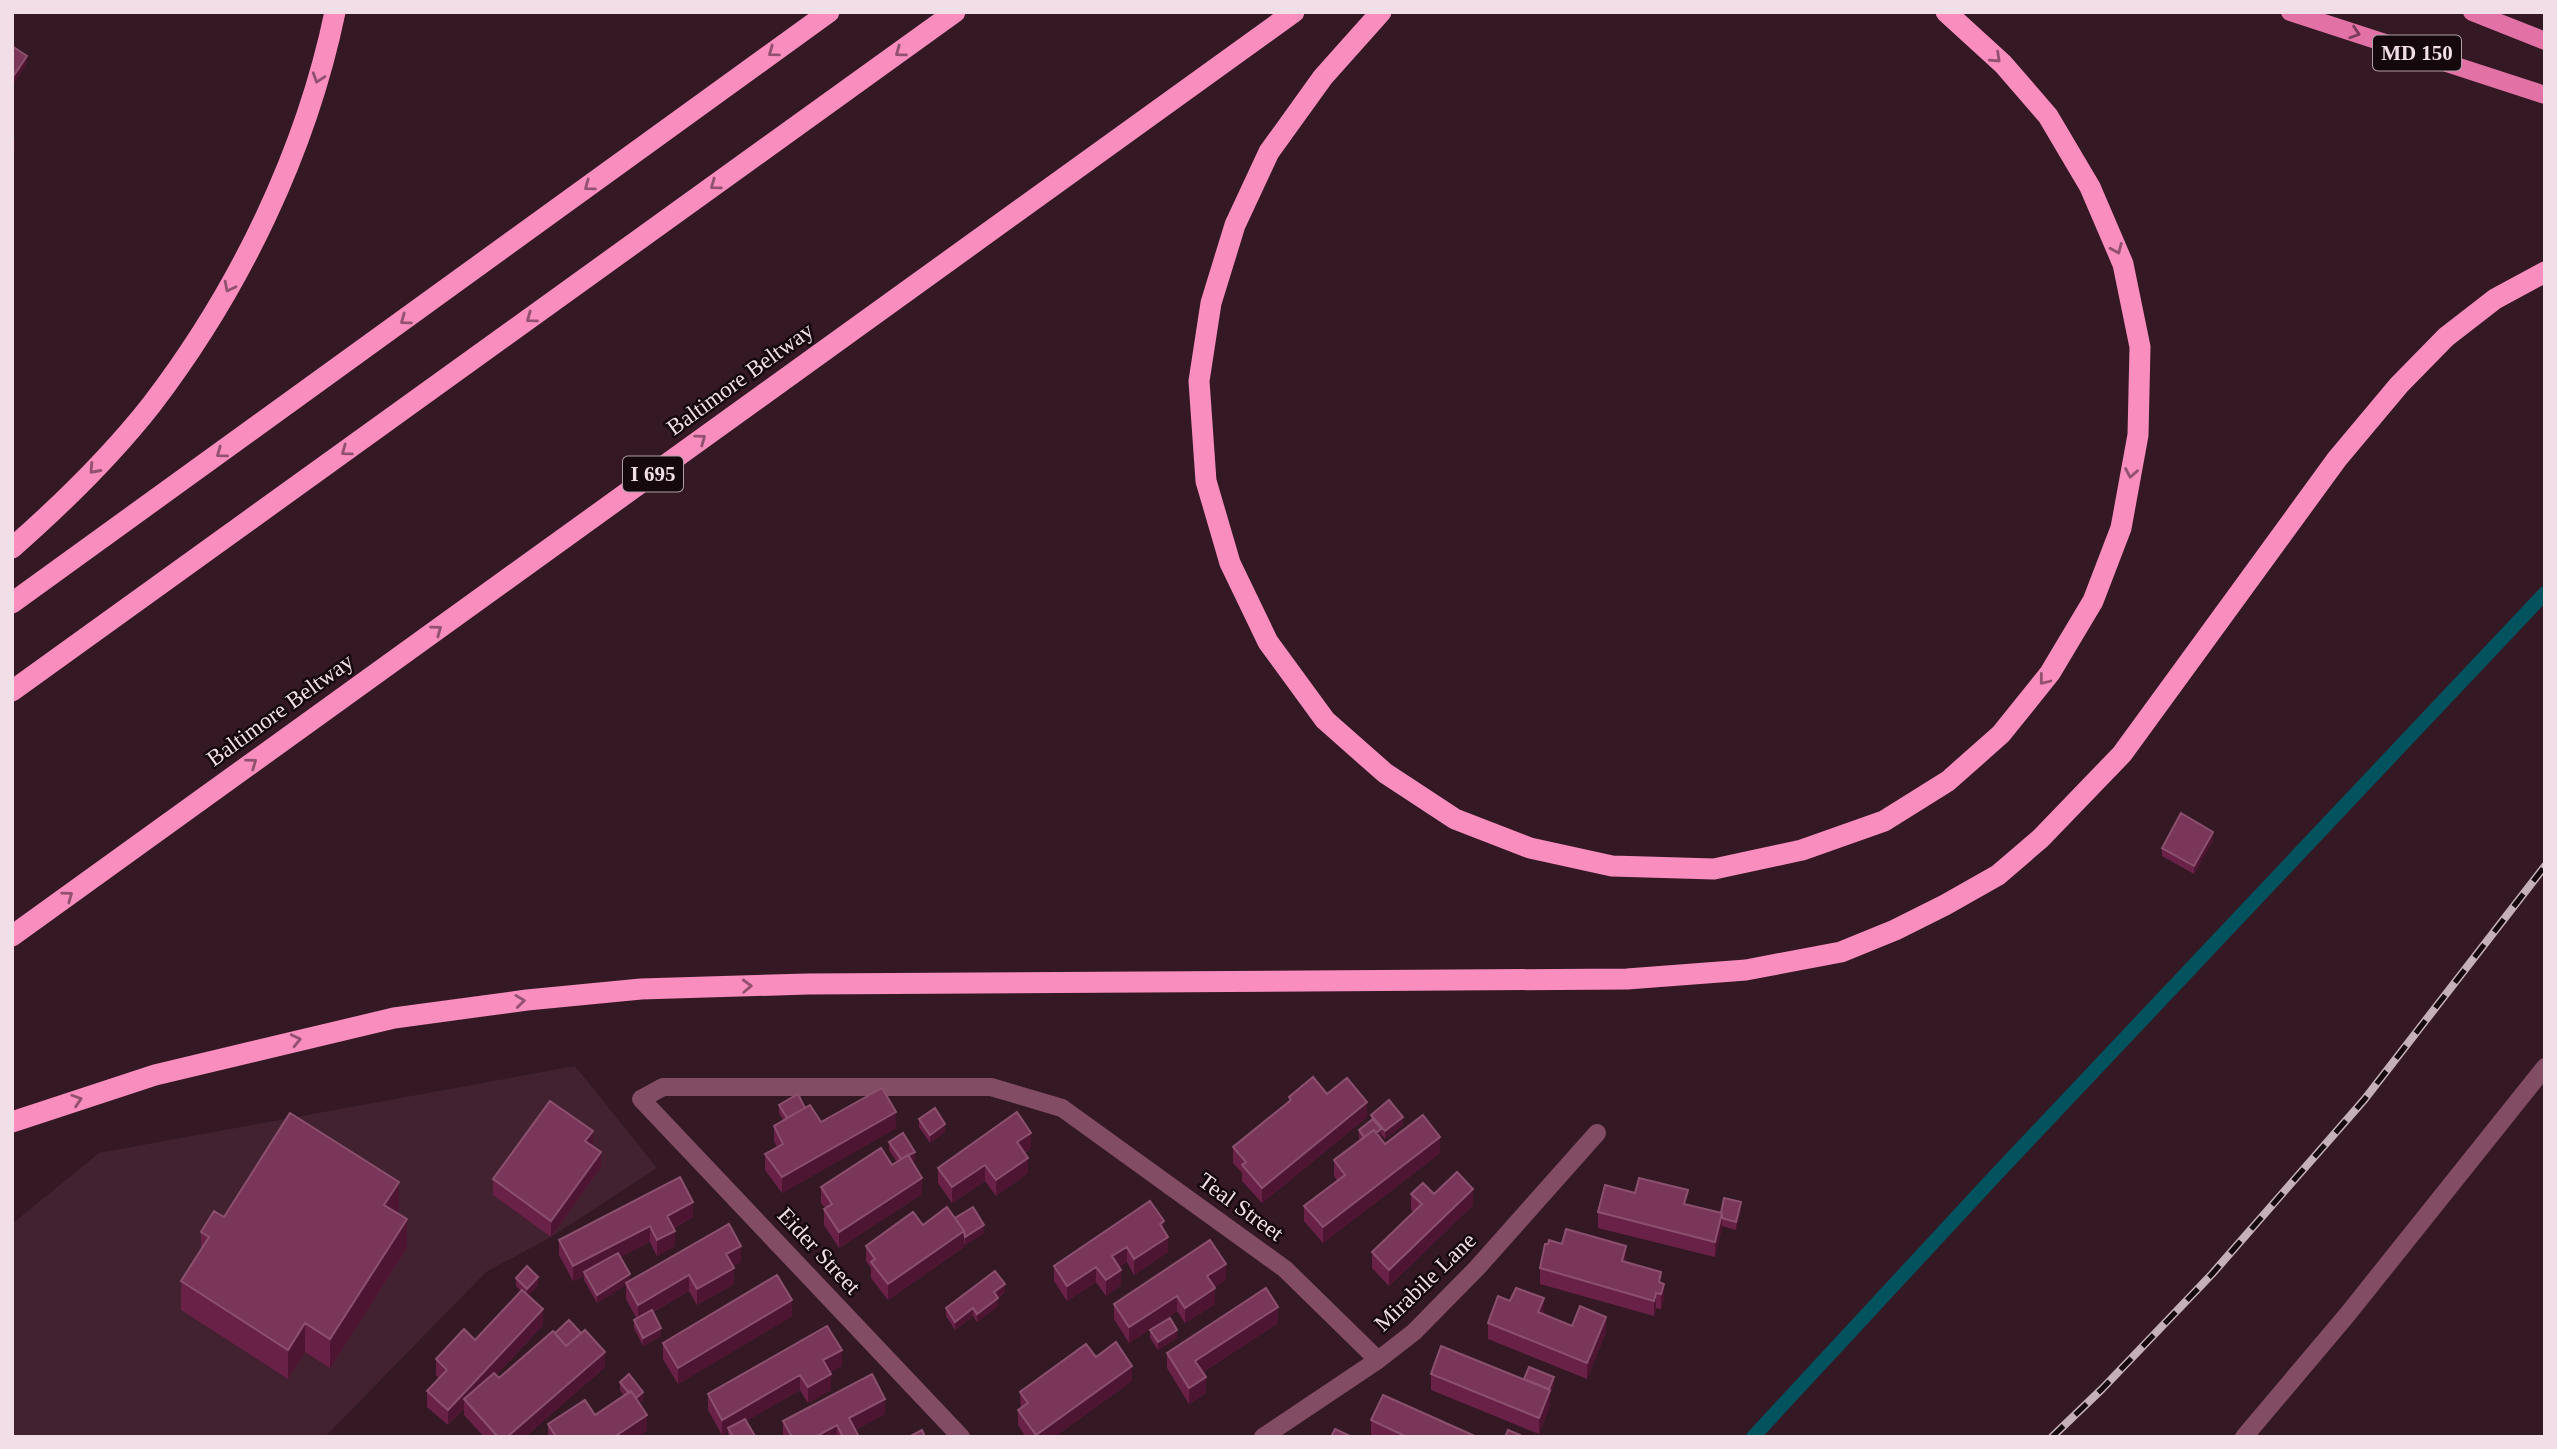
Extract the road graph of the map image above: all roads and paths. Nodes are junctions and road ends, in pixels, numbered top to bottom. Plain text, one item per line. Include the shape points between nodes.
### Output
1 (335, 12) edge
2 (829, 12) edge
3 (955, 12) edge
4 (1294, 12) edge
5 (1381, 12) edge
6 (1946, 12) edge
7 (2290, 12) edge
8 (2472, 12) edge
9 (2545, 41) edge
10 (2545, 94) edge
11 (2545, 272) edge
12 (12, 548) edge
13 (12, 603) edge
14 (12, 691) edge
15 (12, 936) edge
16 (2545, 1067) edge
17 (642, 1098) joint
18 (12, 1122) edge
19 (1597, 1133) dead end
20 (1378, 1360) junction
21 (961, 1437) edge
22 (1262, 1437) edge
23 (2245, 1437) edge

1 -> 12 highway via 326,56 289,169 222,301 152,404 65,501
2 -> 13 highway
3 -> 14 highway
15 -> 4 highway, Baltimore Beltway / I 695
6 -> 5 highway via 2003,64 2048,116 2090,187 2123,264 2140,347 2138,435 2121,528 2093,601 2050,673 2001,734 1948,781 1884,821 1802,850 1714,869 1612,866 1530,848 1455,819 1385,773 1325,720 1268,642 1230,564 1206,481 1199,381 1211,303 1235,225 1269,152 1323,77
7 -> 10 main road, MD 150
8 - 9 main road, MD 150
18 -> 11 highway via 155,1075 394,1018 641,989 1627,979 1746,970 1841,952 1895,930 1998,875 2041,838 2122,754 2337,459 2399,385 2446,338 2495,299
16 - 23 street
17 - 20 street, Teal Street via 663,1087 991,1087 1062,1108 1285,1269
17 - 21 street, Eider Street
19 - 20 street, Mirabile Lane via 1477,1268 1414,1332
20 - 22 street, Mirabile Lane

